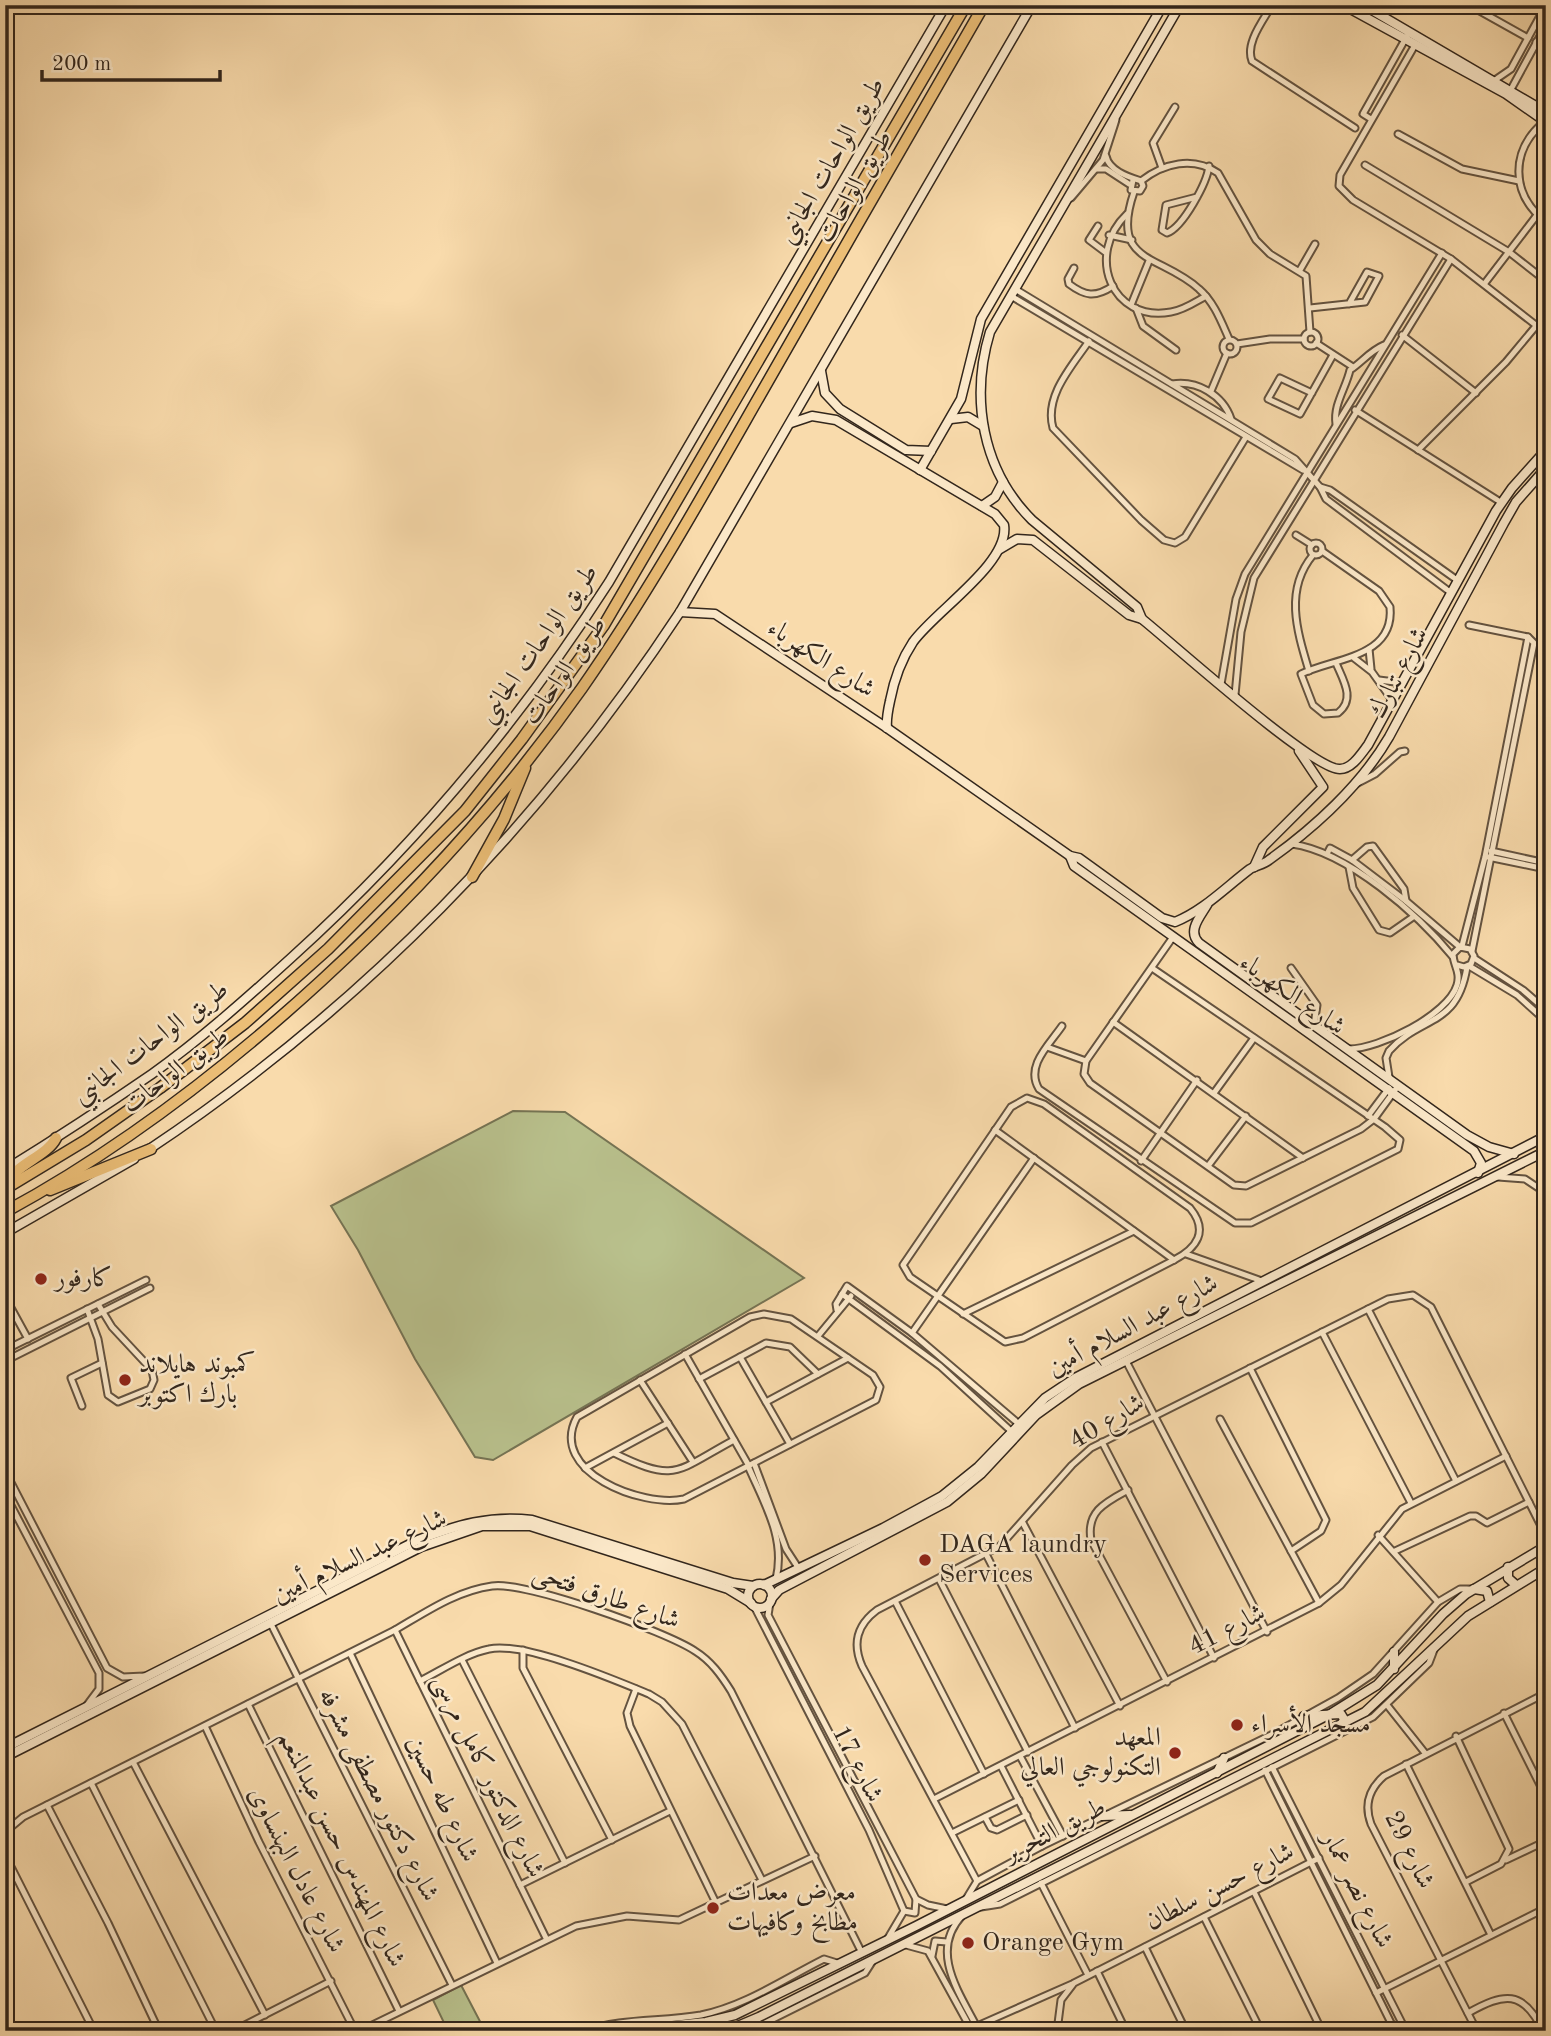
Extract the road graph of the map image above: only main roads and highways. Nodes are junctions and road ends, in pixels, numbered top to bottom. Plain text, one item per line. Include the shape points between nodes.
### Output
1 (966, 5) edge
2 (984, 5) edge
3 (530, 756) junction
4 (472, 877) road end
5 (56, 1138) road end
6 (151, 1149) road end
7 (6, 1189) edge
8 (30, 1198) junction
9 (5, 1212) edge

1 - 7 highway, طريق الواحات via 604,625 465,811 328,949 245,1023 86,1140
2 - 3 highway, طريق الواحات via 684,527 619,634
3 - 4 highway via 504,819
3 - 8 highway, طريق الواحات via 405,898 299,999 165,1107
5 - 7 highway via 10,1178
6 - 8 highway
8 - 9 highway, طريق الواحات

